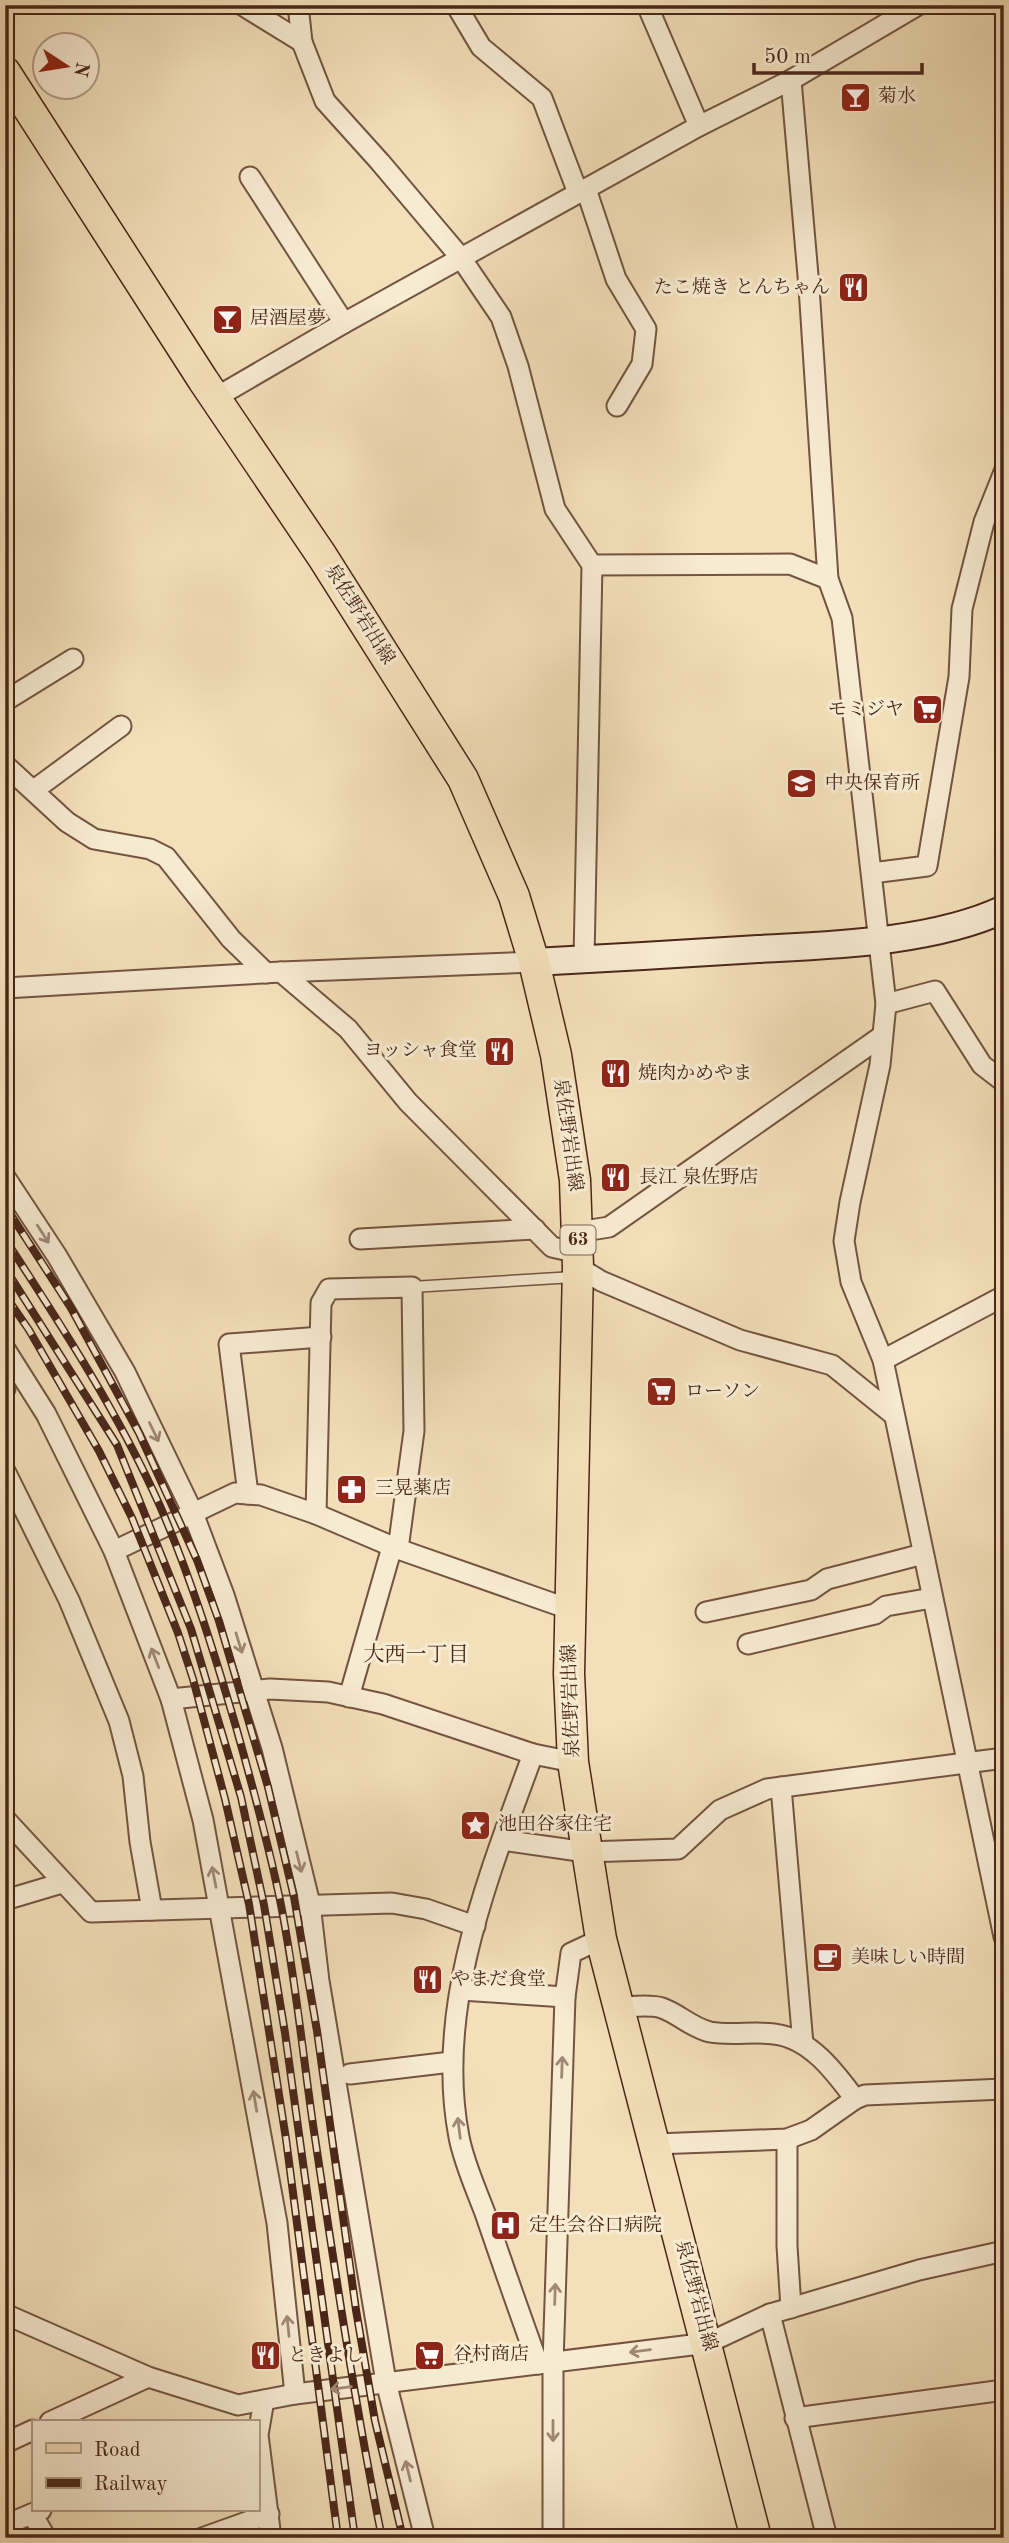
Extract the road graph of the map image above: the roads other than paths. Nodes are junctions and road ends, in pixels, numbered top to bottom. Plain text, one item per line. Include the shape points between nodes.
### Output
1 (242, 5) edge
2 (298, 5) edge
3 (456, 5) edge
4 (647, 5) edge
5 (918, 5) edge
6 (302, 42) junction
7 (5, 72) edge
8 (791, 80) junction
9 (699, 126) junction
10 (250, 177) dead end
11 (582, 191) junction
12 (461, 258) junction
13 (344, 323) junction
14 (215, 398) junction
15 (617, 407) dead end
16 (1004, 472) edge
17 (592, 565) junction
18 (828, 579) junction
19 (73, 659) dead end
20 (5, 701) edge
21 (121, 726) dead end
22 (5, 765) edge
23 (34, 790) junction
24 (872, 873) junction
25 (1004, 909) edge
26 (880, 939) junction
27 (584, 959) junction
28 (534, 962) junction
29 (273, 972) junction
30 (5, 988) edge
31 (886, 1004) junction
32 (882, 1036) junction
33 (1004, 1082) edge
34 (5, 1177) edge
35 (535, 1229) junction
36 (360, 1239) dead end
37 (578, 1257) junction
38 (412, 1287) junction
39 (1001, 1303) edge
40 (321, 1337) junction
41 (5, 1349) edge
42 (883, 1360) junction
43 (894, 1415) junction
44 (5, 1471) edge
45 (248, 1494) junction
46 (193, 1513) junction
47 (316, 1514) junction
48 (395, 1548) junction
49 (114, 1551) junction
50 (923, 1554) junction
51 (932, 1598) junction
52 (569, 1609) junction
53 (706, 1612) dead end
54 (748, 1644) dead end
55 (253, 1691) junction
56 (349, 1697) junction
57 (171, 1699) junction
58 (533, 1754) junction
59 (1004, 1758) edge
60 (573, 1762) junction
61 (969, 1763) junction
62 (781, 1787) junction
63 (5, 1819) edge
64 (502, 1840) junction
65 (586, 1852) junction
66 (62, 1883) junction
67 (5, 1900) edge
68 (310, 1904) junction
69 (220, 1908) junction
70 (152, 1910) junction
71 (475, 1926) junction
72 (1004, 1937) edge
73 (601, 1939) junction
74 (461, 1990) junction
75 (565, 1997) junction
76 (619, 2007) junction
77 (803, 2044) junction
78 (451, 2062) junction
79 (350, 2074) dead end
80 (1004, 2089) edge
81 (855, 2099) junction
82 (787, 2139) junction
83 (655, 2144) junction
84 (1004, 2252) edge
85 (791, 2308) junction
86 (5, 2314) edge
87 (770, 2314) junction
88 (708, 2343) junction
89 (545, 2363) junction
90 (148, 2377) junction
91 (386, 2382) junction
92 (1004, 2390) edge
93 (295, 2394) junction
94 (264, 2400) junction
95 (795, 2418) junction
96 (54, 2420) edge
97 (259, 2425) edge
98 (32, 2430) edge
99 (5, 2443) edge
100 (259, 2448) edge
101 (36, 2512) edge
102 (269, 2514) junction
103 (5, 2525) edge
104 (825, 2537) edge
105 (46, 2538) edge
106 (202, 2538) edge
107 (271, 2538) edge
108 (425, 2538) edge
109 (553, 2538) edge
110 (756, 2538) edge

1 - 6 street
2 - 6 street
3 - 11 street via 481,47 542,98
4 - 9 street
5 - 8 street
6 - 12 street via 325,101
7 - 14 main road, 泉佐野岩出線 / 63
8 - 9 street
8 - 18 street
9 - 11 street
10 - 13 street
11 - 12 street
11 - 15 street via 616,279 646,329 642,364
12 - 13 street
12 - 17 street via 501,317 555,509
13 - 14 street
14 - 28 main road, 泉佐野岩出線 / 63 via 463,779 514,896
16 - 24 street via 984,522 962,609 959,677 927,866
17 - 18 street via 790,564
17 - 27 street
18 - 24 street via 842,618
19 - 20 street
21 - 23 street
22 - 23 street
23 - 29 street via 94,839 150,849 166,857 231,939
24 - 26 street
25 - 26 street via 949,928
26 - 27 street
26 - 31 street
27 - 28 street
28 - 29 street
28 - 37 main road, 泉佐野岩出線 / 63 via 556,1055 575,1180
29 - 30 street
29 - 35 street via 348,1029 408,1102
31 - 32 street
31 - 33 street via 935,991 982,1065
32 - 37 street via 609,1227
32 - 42 street via 844,1241 851,1282
34 -> 46 street via 125,1372
35 - 36 street
35 - 37 street via 552,1247
37 - 38 lane
37 - 43 street via 601,1281 740,1340 832,1365
37 - 52 main road, 泉佐野岩出線 / 63
38 - 40 street via 329,1289 321,1303
38 - 48 street via 414,1431
39 - 42 street
40 - 45 street via 229,1344
40 - 47 street
41 - 49 street via 46,1414
42 - 43 street
43 - 50 street
44 - 70 street via 69,1600 119,1721 133,1776
45 - 46 street via 235,1493
45 - 47 street
46 - 49 street
46 -> 55 street
47 - 48 street
48 - 52 street
48 - 56 street
57 -> 49 street
50 - 51 street
50 - 53 street via 827,1579 811,1590
51 - 54 street
51 - 61 street
52 - 60 main road, 泉佐野岩出線 / 63
55 - 56 street via 328,1692
55 - 57 street
55 -> 68 street via 272,1748
56 - 58 street
69 -> 57 street via 203,1820
58 - 60 street
58 - 64 street
59 - 61 street
60 - 65 main road, 泉佐野岩出線 / 63
61 - 62 street
61 - 72 street
62 - 65 street via 720,1810 678,1849
62 - 77 street
63 - 66 street
64 - 65 street
64 - 71 street
65 - 73 main road, 泉佐野岩出線 / 63
66 - 67 street
66 - 70 street via 91,1912
68 - 69 street
68 - 71 street via 392,1903
68 - 91 street
69 - 70 street
93 -> 69 street via 277,2223
71 - 74 street
73 - 75 street via 571,1953
73 - 76 main road, 泉佐野岩出線 / 63
74 - 75 street
74 - 78 street
89 -> 75 street
76 - 77 street via 661,2008 707,2031 773,2034
76 - 83 main road, 泉佐野岩出線 / 63
77 - 81 street
78 - 79 street
89 -> 78 street via 459,2138
80 - 81 street
81 - 82 street via 811,2130
82 - 83 street
82 - 85 street
83 - 88 main road, 泉佐野岩出線 / 63
84 - 85 street via 919,2270
85 - 87 street
86 - 90 street
87 - 88 street
87 - 95 street
88 -> 89 street
88 - 110 main road, 泉佐野岩出線 / 63
89 - 91 street
89 -> 109 street
90 - 94 street via 238,2405
90 - 96 street
91 -> 93 street
108 -> 91 street
92 - 95 street
93 - 94 street
94 - 97 street
95 - 104 street
98 - 99 street
100 - 102 street
101 - 103 street
101 - 105 street
102 - 106 street
102 - 107 street

